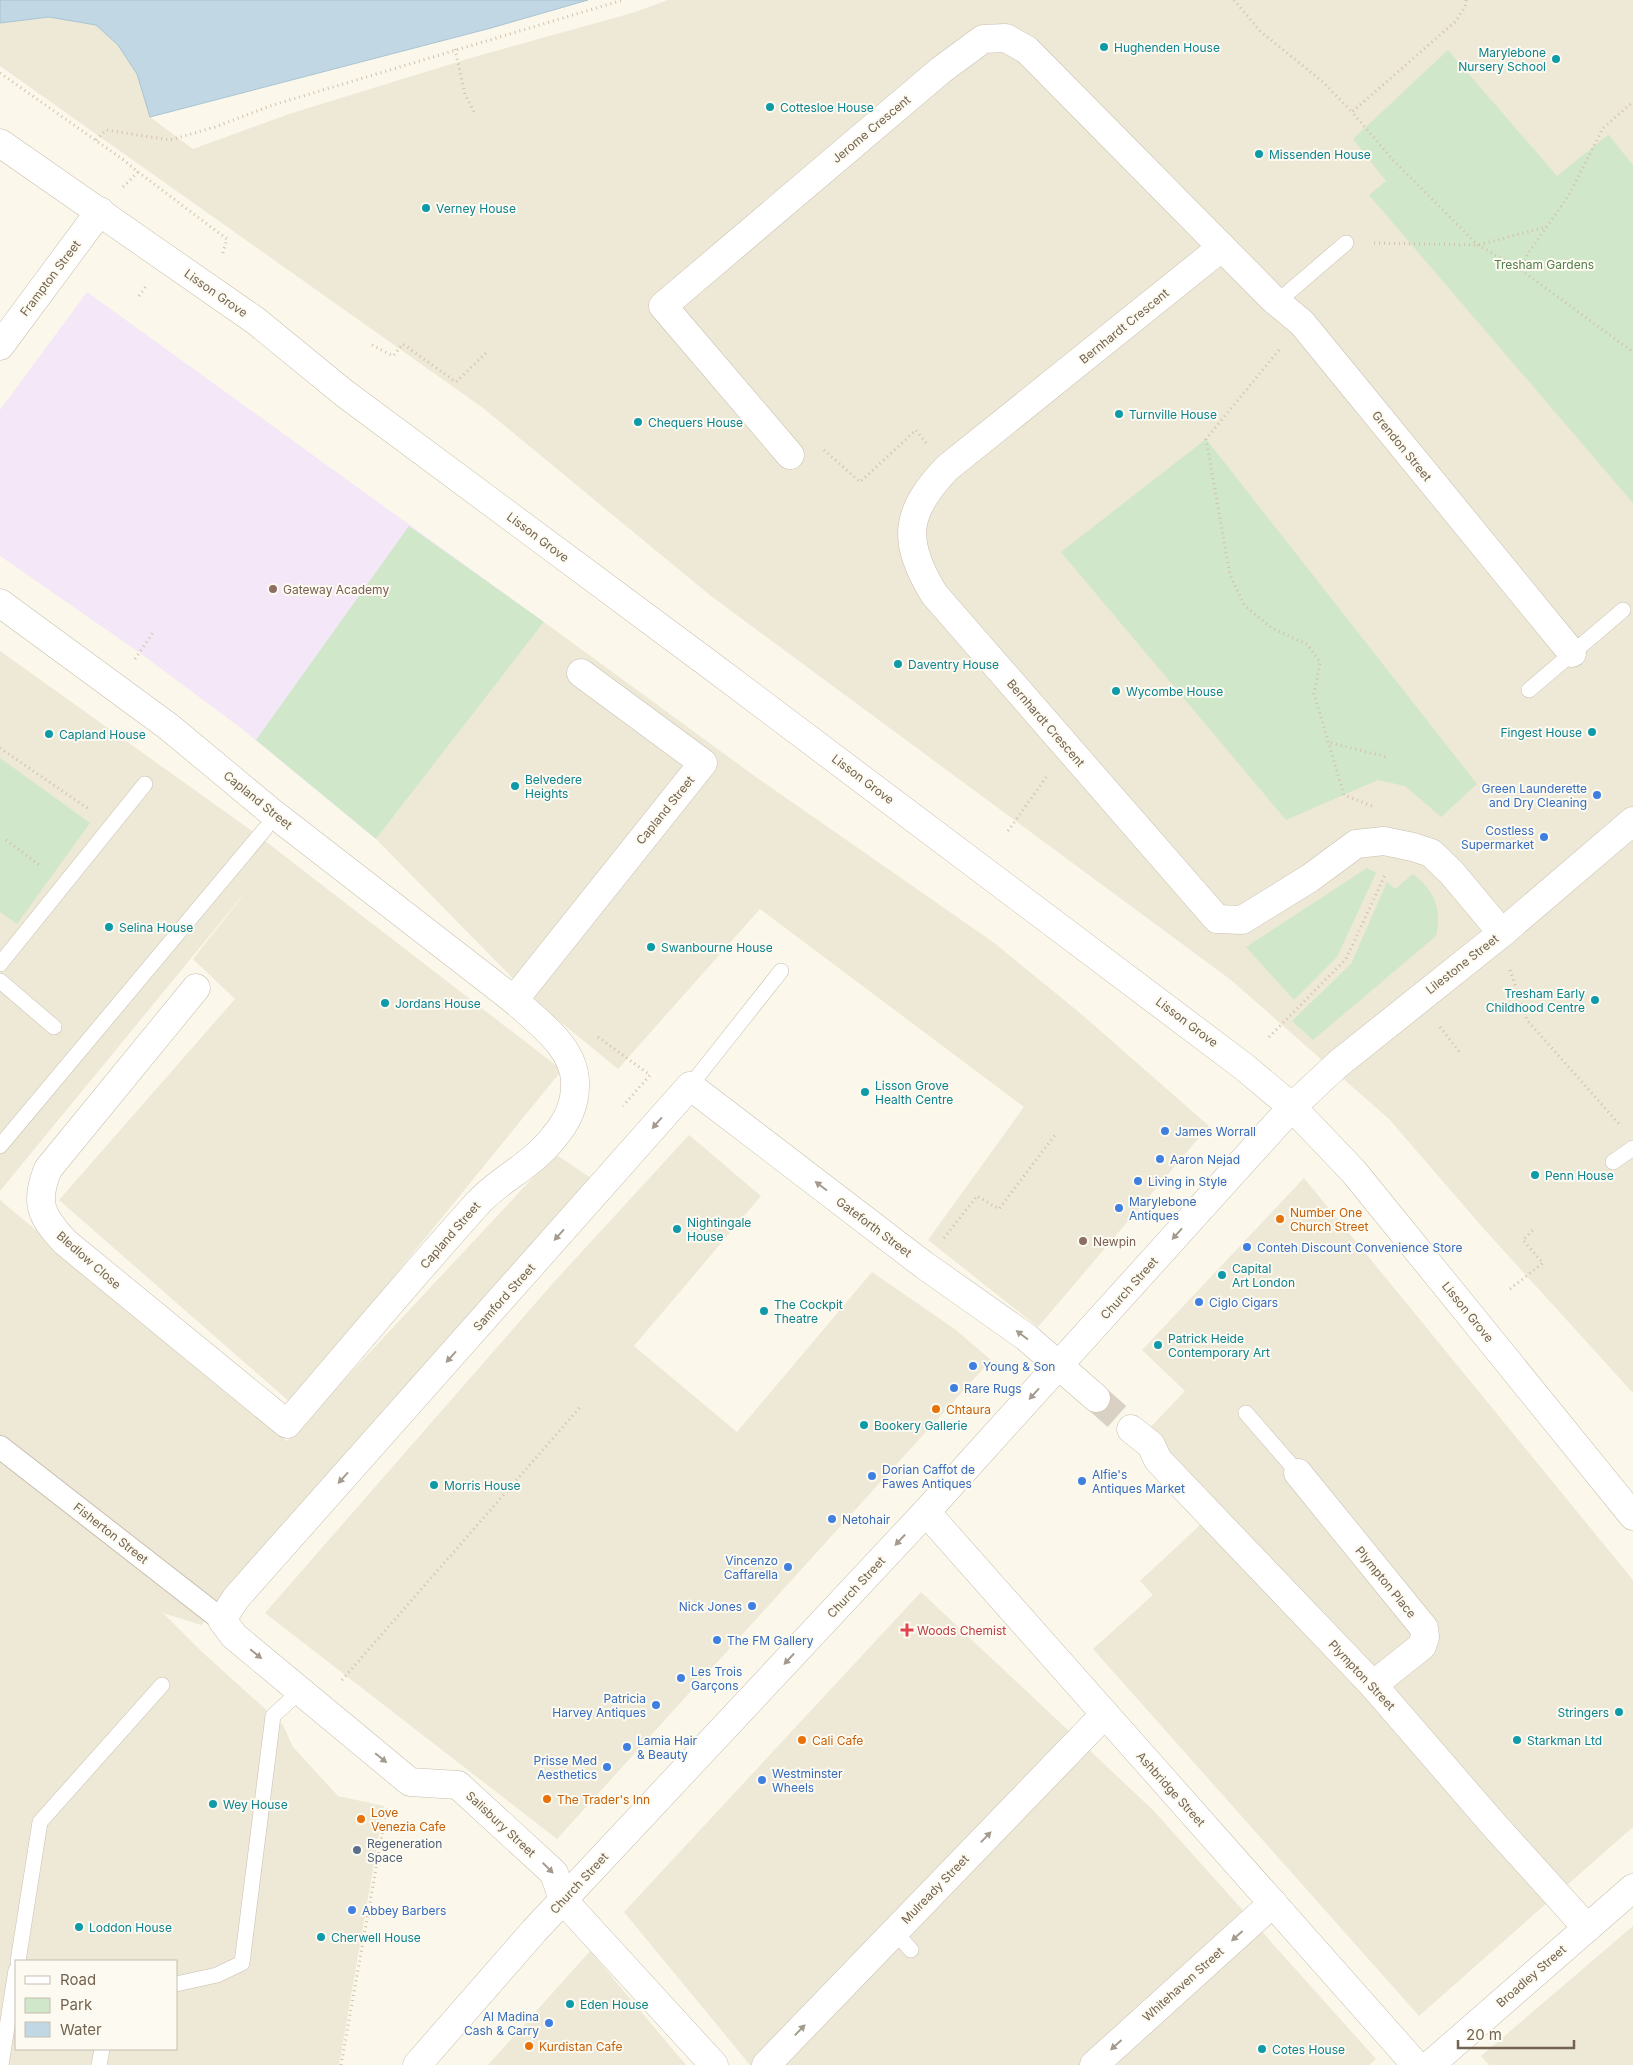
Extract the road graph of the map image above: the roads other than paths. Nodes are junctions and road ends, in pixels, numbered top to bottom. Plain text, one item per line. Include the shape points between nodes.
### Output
1 (0, 143) edge
2 (100, 211) junction
3 (1346, 243) road end
4 (1222, 247) junction
5 (1272, 298) junction
6 (0, 346) edge
7 (790, 455) road end
8 (0, 603) edge
9 (1623, 610) dead end
10 (1572, 653) junction
11 (581, 673) dead end
12 (1529, 690) dead end
13 (145, 784) dead end
14 (1633, 821) edge
15 (265, 829) dead end
16 (1502, 933) junction
17 (0, 964) edge
18 (781, 971) dead end
19 (0, 981) edge
20 (196, 988) dead end
21 (514, 1000) junction
22 (54, 1027) dead end
23 (690, 1086) junction
24 (1292, 1108) junction
25 (0, 1146) edge
26 (1633, 1148) edge
27 (1613, 1162) dead end
28 (1060, 1366) junction
29 (1096, 1398) tunnel mouth
30 (1246, 1413) dead end
31 (287, 1424) joint
32 (1132, 1429) tunnel mouth
33 (0, 1448) edge
34 (1298, 1473) joint
35 (926, 1512) junction
36 (1633, 1516) edge
37 (222, 1620) junction
38 (162, 1685) dead end
39 (1373, 1685) junction
40 (301, 1690) junction
41 (1104, 1714) junction
42 (1633, 1888) edge
43 (563, 1900) junction
44 (1273, 1903) junction
45 (1587, 1928) junction
46 (18, 1960) edge
47 (15, 1976) edge
48 (178, 1984) edge
49 (102, 2050) edge
50 (1, 2065) edge
51 (99, 2065) edge
52 (417, 2065) edge
53 (714, 2065) edge
54 (766, 2065) edge
55 (1094, 2065) edge
56 (1416, 2065) edge
57 (1430, 2065) edge

1 - 2 street, Lisson Grove
2 - 6 street, Frampton Street
2 - 24 street, Lisson Grove via 256,321 344,394 1224,1049
3 - 5 lane via 1283,297
4 - 5 street, Grendon Street
4 - 7 street, Jerome Crescent via 1027,50 1006,38 983,39 941,70 663,306
4 - 16 street, Bernhardt Crescent via 947,468 928,489 917,510 912,536 913,555 934,594 1217,919 1242,920 1310,878 1356,844 1384,841 1431,853
5 - 10 street, Grendon Street via 1302,322
8 - 21 street, Capland Street via 169,727 270,811
9 - 10 lane
10 - 12 lane
11 - 21 street, Capland Street via 703,763
13 - 17 lane
14 - 16 street, Lilestone Street
15 - 25 lane
16 - 24 street, Lilestone Street via 1338,1064
18 - 23 lane, Samford Street
19 - 22 lane
20 - 31 street, Bledlow Close via 48,1169 40,1202 44,1218 65,1242
21 - 31 street, Capland Street via 571,1058 576,1087 566,1120 531,1161 479,1202
28 -> 23 street, Gateforth Street via 1026,1337 924,1265
23 -> 37 street, Samford Street via 236,1598
24 -> 28 street, Church Street
24 - 36 street, Lisson Grove via 1354,1172
26 - 27 lane
28 - 29 street
28 -> 35 street, Church Street
30 - 34 lane
32 - 39 street, Plympton Street via 1151,1445 1158,1460
33 - 37 street, Fisherton Street
34 - 39 street, Plympton Place via 1424,1628 1422,1646
35 - 41 street, Ashbridge Street
35 -> 43 street, Church Street
37 -> 40 street, Salisbury Street via 234,1636
38 - 46 lane via 40,1822
39 - 45 street, Plympton Street
40 -> 43 street, Salisbury Street via 410,1782 458,1785 554,1873
40 - 48 lane via 273,1716 242,1963 217,1975
41 - 44 street, Ashbridge Street
54 -> 41 street, Mulready Street via 903,1941
42 - 45 street, Broadley Street
43 - 52 street, Church Street
43 - 53 street, Salisbury Street
44 -> 55 street, Whitehaven Street
44 - 56 street, Ashbridge Street
45 - 57 street, Broadley Street
47 - 50 lane
49 - 51 lane

